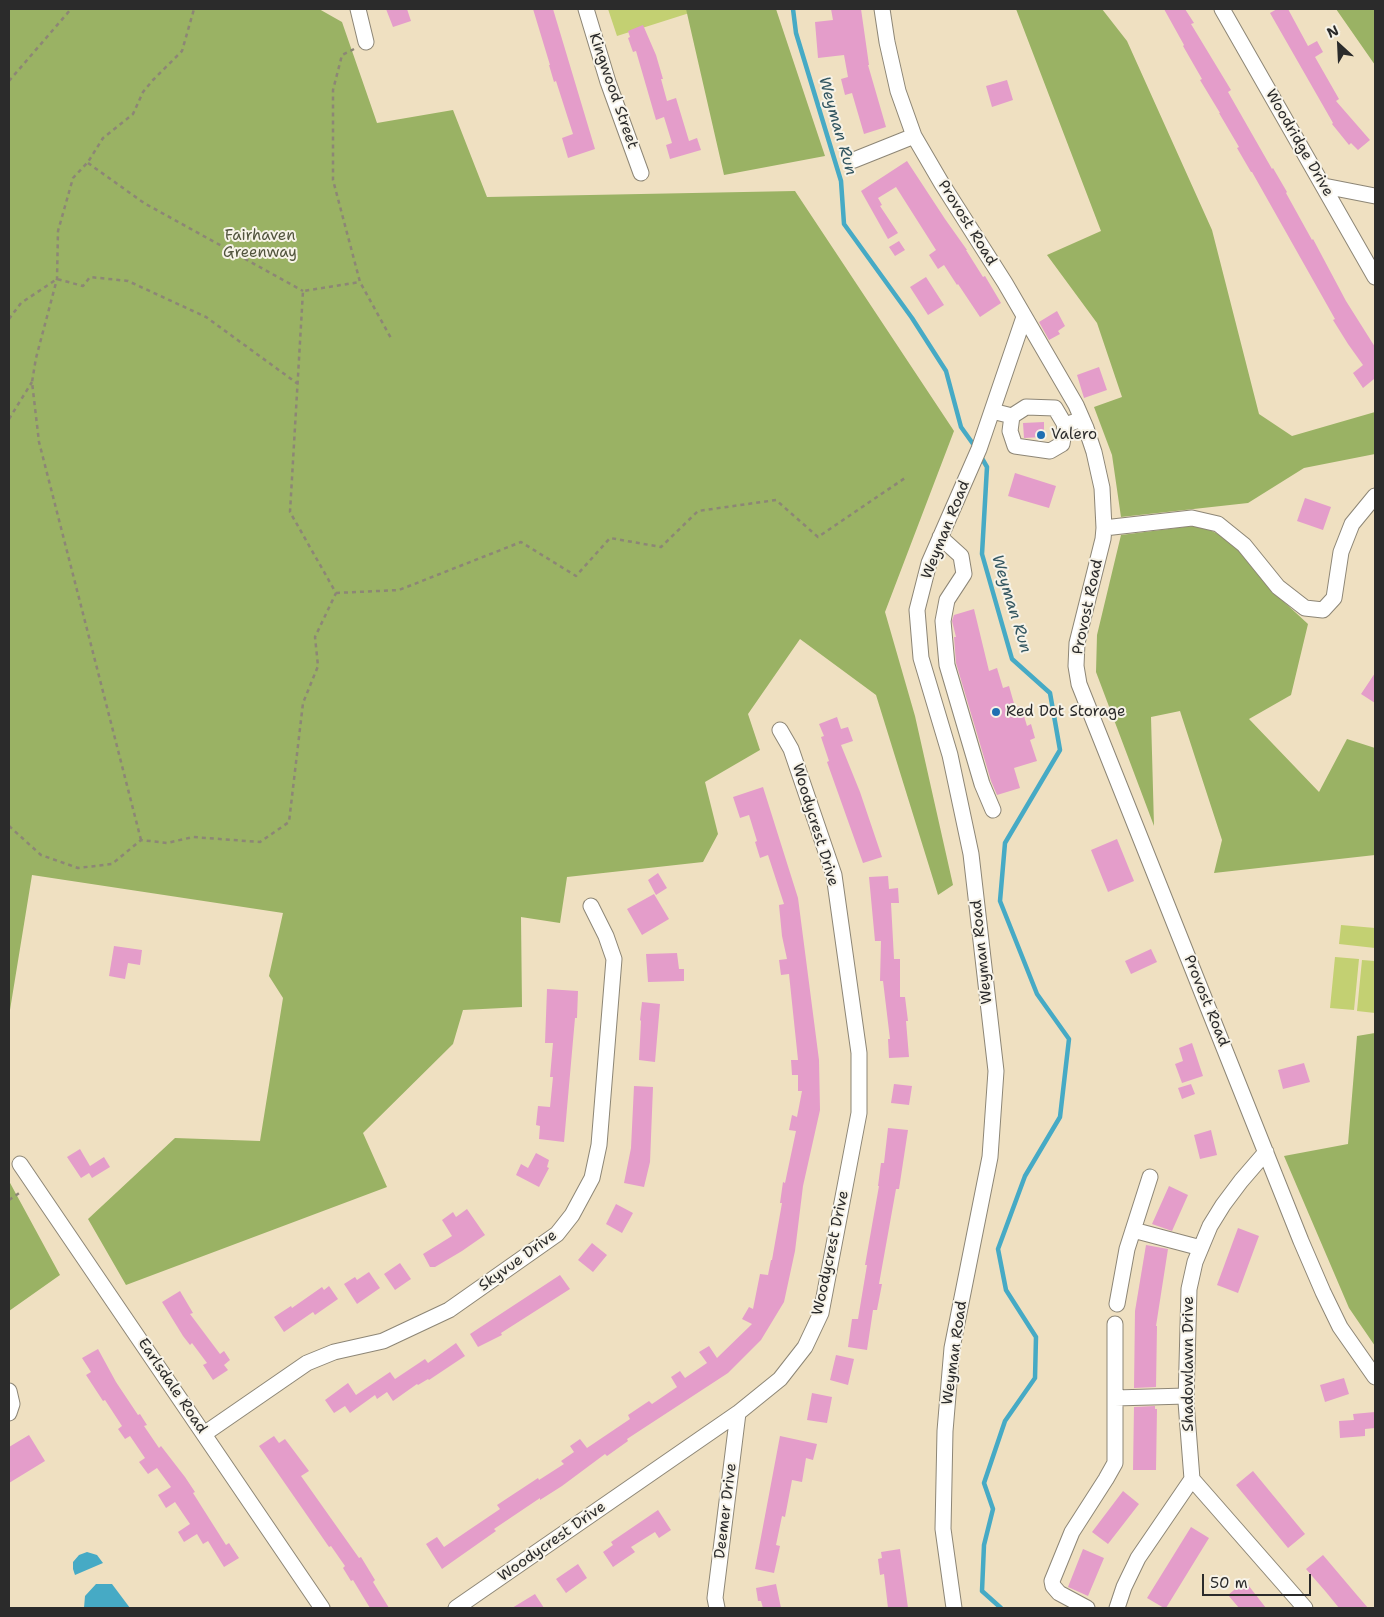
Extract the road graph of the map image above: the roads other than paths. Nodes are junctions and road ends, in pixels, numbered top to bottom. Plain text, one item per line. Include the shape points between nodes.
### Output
1 (358, 9) edge
2 (586, 9) edge
3 (882, 9) edge
4 (1222, 9) edge
5 (366, 42) road end
6 (914, 136) junction
7 (854, 160) dead end
8 (640, 173) dead end
9 (1324, 186) junction
10 (1375, 196) edge
11 (1375, 277) edge
12 (1024, 317) junction
13 (992, 413) junction
14 (1012, 416) junction
15 (1082, 419) junction
16 (1065, 426) junction
17 (1375, 496) edge
18 (1104, 528) junction
19 (940, 537) junction
20 (780, 730) dead end
21 (994, 810) dead end
22 (591, 906) dead end
23 (1266, 1152) junction
24 (20, 1164) dead end
25 (1150, 1177) dead end
26 (1133, 1230) junction
27 (1201, 1248) junction
28 (1118, 1304) dead end
29 (1115, 1324) dead end
30 (1375, 1377) edge
31 (9, 1391) edge
32 (1186, 1396) junction
33 (1115, 1398) junction
34 (9, 1413) edge
35 (738, 1413) junction
36 (204, 1434) junction
37 (1192, 1479) junction
38 (322, 1608) edge
39 (456, 1608) edge
40 (717, 1608) edge
41 (954, 1608) edge
42 (1087, 1608) edge
43 (1117, 1608) edge
44 (1305, 1608) edge

1 - 5 street
2 - 8 street, Kingwood Street
3 - 6 street, Provost Road via 898,91
4 - 9 street, Woodridge Drive
6 - 7 street
6 - 12 street, Provost Road
9 - 10 street
9 - 11 street, Woodridge Drive
12 - 13 street, Weyman Road
12 - 15 street, Provost Road
13 - 14 street
13 - 19 street, Weyman Road
14 - 16 street via 1026,407 1055,408
14 - 16 street via 1010,432 1015,446 1050,451 1062,444
15 - 16 street
15 - 18 street, Provost Road via 1102,488
17 - 18 street via 1352,524 1341,552 1334,598 1323,610 1305,608 1278,587 1244,545 1218,524 1192,518
18 - 23 street, Provost Road via 1077,643 1079,684
19 - 21 street via 961,556 964,574 947,600 943,621 947,665 982,784
19 - 41 street, Weyman Road via 929,563 917,610 921,658 950,755 971,854 996,1071 990,1157 952,1348 945,1431 943,1529
20 - 35 street, Woodycrest Drive via 791,749 834,875 860,1053 859,1113 821,1313 805,1347 780,1379
22 - 36 street, Skyvue Drive via 614,959 599,1145 592,1178 572,1215 557,1234 449,1310 383,1341 334,1352 307,1363
23 - 27 street, Shadowlawn Drive via 1223,1204
23 - 30 street, Provost Road via 1323,1292 1340,1327
24 - 36 street, Earlsdale Road
25 - 26 street
26 - 27 street
26 - 28 street
27 - 32 street, Shadowlawn Drive via 1189,1289
29 - 33 street
31 - 34 street via 12,1404
32 - 33 street
32 - 37 street, Shadowlawn Drive
33 - 42 street via 1114,1463 1072,1532 1052,1581 1059,1593
35 - 39 street, Woodycrest Drive
35 - 40 street, Deemer Drive
36 - 38 street, Earlsdale Road
37 - 43 street via 1138,1558
37 - 44 street

